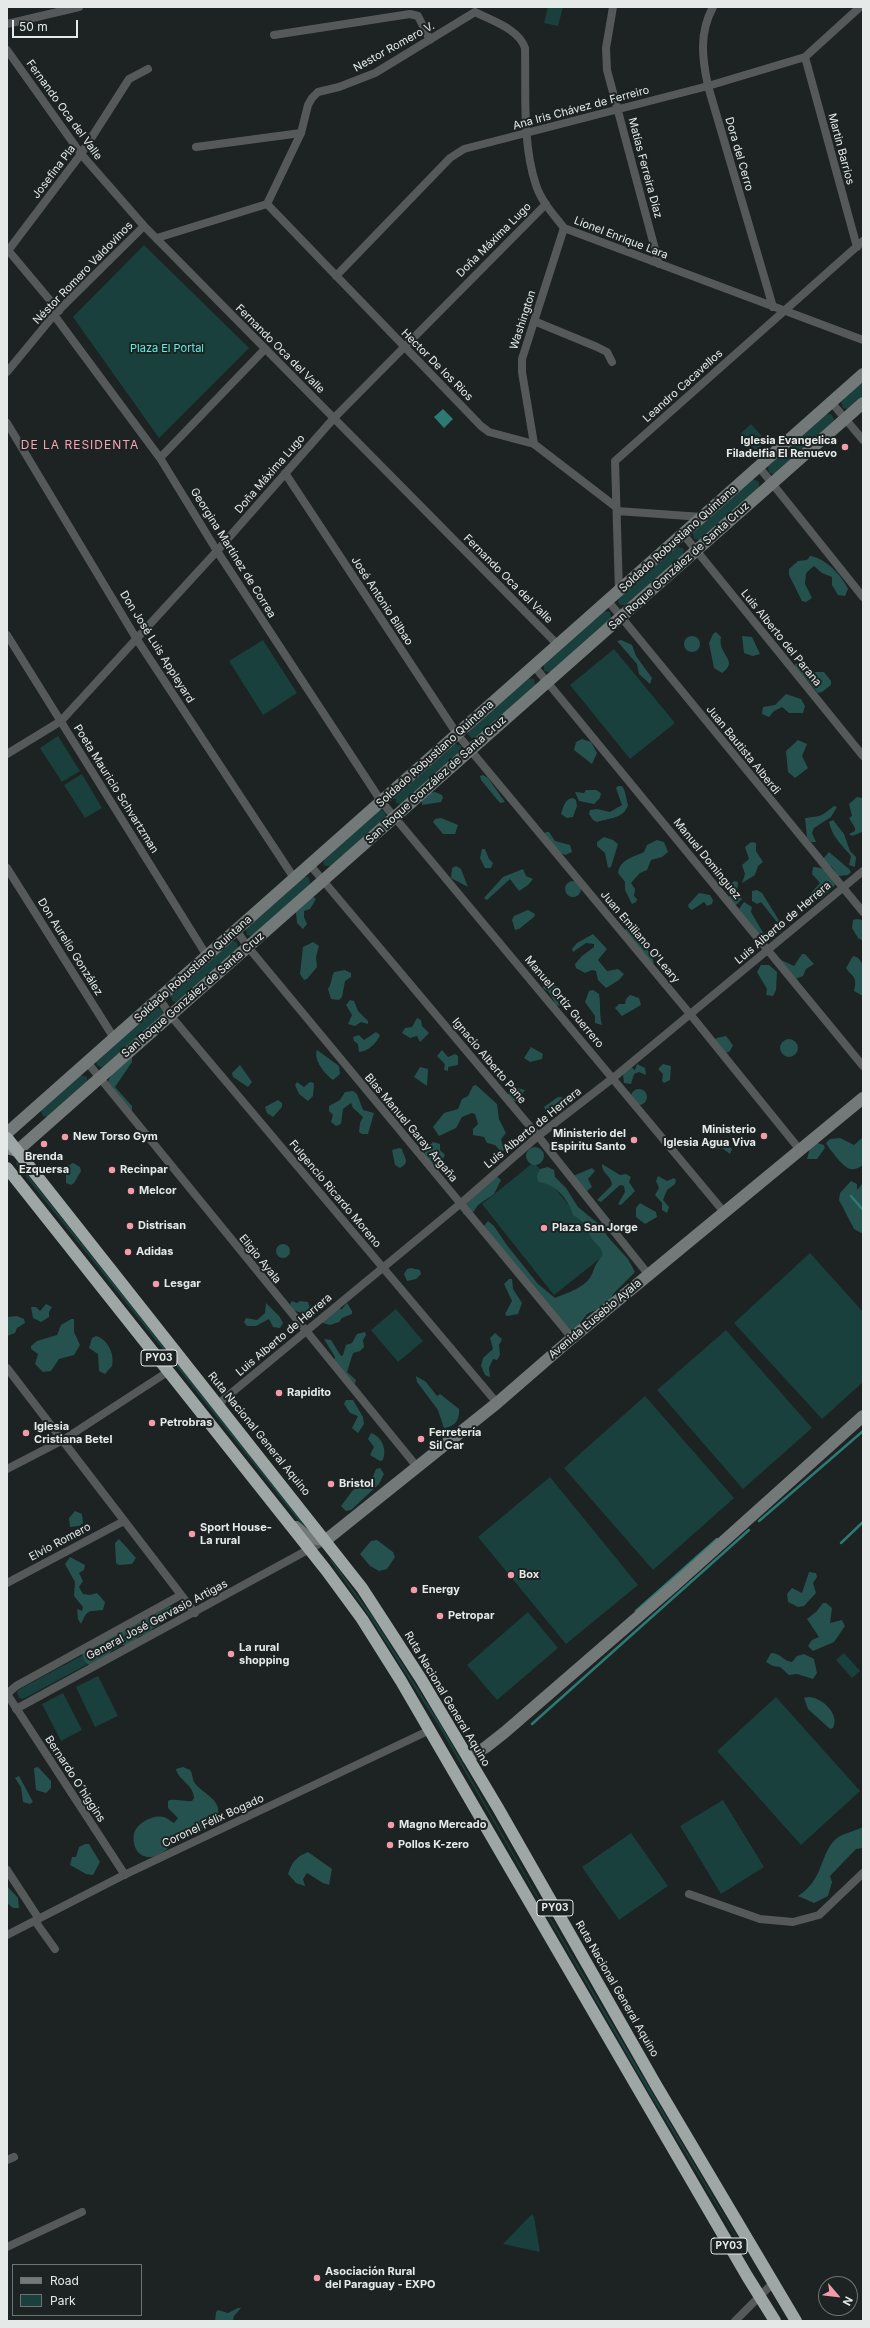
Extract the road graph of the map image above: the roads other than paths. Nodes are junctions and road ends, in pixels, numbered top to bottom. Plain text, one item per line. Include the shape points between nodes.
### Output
1 (79, 7) edge
2 (613, 7) edge
3 (713, 7) edge
4 (860, 7) edge
5 (476, 10) edge
6 (7, 24) edge
7 (274, 35) dead end
8 (430, 40) junction
9 (7, 50) edge
10 (805, 57) junction
11 (148, 69) dead end
12 (708, 86) junction
13 (618, 108) junction
14 (301, 133) junction
15 (527, 133) junction
16 (196, 147) dead end
17 (81, 154) junction
18 (267, 204) junction
19 (546, 204) junction
20 (144, 226) junction
21 (564, 228) junction
22 (157, 238) junction
23 (860, 244) edge
24 (8, 250) edge
25 (659, 264) junction
26 (336, 276) junction
27 (773, 307) junction
28 (784, 311) junction
29 (56, 313) junction
30 (534, 321) junction
31 (863, 340) edge
32 (404, 347) junction
33 (264, 350) junction
34 (612, 362) dead end
35 (7, 372) edge
36 (863, 374) edge
37 (832, 403) junction
38 (863, 403) edge
39 (334, 418) junction
40 (845, 419) junction
41 (7, 423) edge
42 (863, 440) edge
43 (534, 444) junction
44 (160, 458) junction
45 (759, 467) junction
46 (285, 473) junction
47 (772, 483) junction
48 (617, 509) junction
49 (702, 517) junction
50 (683, 534) junction
51 (696, 550) junction
52 (217, 551) junction
53 (619, 590) junction
54 (863, 597) edge
55 (608, 601) junction
56 (620, 617) junction
57 (7, 634) edge
58 (136, 638) junction
59 (558, 645) junction
60 (534, 666) junction
61 (547, 682) junction
62 (61, 721) junction
63 (459, 737) junction
64 (471, 750) junction
65 (7, 754) edge
66 (863, 756) edge
67 (383, 804) junction
68 (395, 817) junction
69 (310, 865) junction
70 (7, 868) edge
71 (863, 871) edge
72 (294, 878) junction
73 (323, 880) junction
74 (843, 888) junction
75 (863, 912) edge
76 (236, 930) junction
77 (248, 947) junction
78 (767, 950) junction
79 (207, 956) junction
80 (159, 998) junction
81 (690, 1014) junction
82 (170, 1015) junction
83 (114, 1038) junction
84 (87, 1062) junction
85 (863, 1066) edge
86 (99, 1078) junction
87 (613, 1078) junction
88 (863, 1098) edge
89 (7, 1133) edge
90 (538, 1136) junction
91 (7, 1138) edge
92 (12, 1150) edge
93 (800, 1150) junction
94 (7, 1168) edge
95 (460, 1204) junction
96 (724, 1212) junction
97 (383, 1268) junction
98 (648, 1274) junction
99 (306, 1331) junction
100 (572, 1338) junction
101 (7, 1368) edge
102 (169, 1371) junction
103 (497, 1403) junction
104 (218, 1404) junction
105 (863, 1416) edge
106 (63, 1440) junction
107 (418, 1468) junction
108 (7, 1469) edge
109 (124, 1521) junction
110 (288, 1523) junction
111 (326, 1540) junction
112 (309, 1550) junction
113 (7, 1583) edge
114 (181, 1595) junction
115 (195, 1613) junction
116 (7, 1694) edge
117 (16, 1709) junction
118 (430, 1730) junction
119 (468, 1758) junction
120 (7, 1870) edge
121 (863, 1873) edge
122 (125, 1875) junction
123 (689, 1894) dead end
124 (37, 1920) junction
125 (7, 1935) edge
126 (55, 1949) dead end
127 (82, 2212) dead end
128 (7, 2247) edge
129 (772, 2284) junction
130 (760, 2297) junction
131 (735, 2321) edge
132 (775, 2321) edge
133 (796, 2321) edge

1 - 6 street
2 - 13 street, Matías Ferreira Díaz via 606,48 607,70
3 - 12 street, Dora del Cerro via 702,42 702,57
4 - 10 street, Ana Iris Chávez de Ferreiro
5 - 8 street, Nestor Romero V.
5 - 15 street, Lionel Enrique Lara via 515,34 525,48
7 - 8 street via 410,14 418,16
8 - 14 street, Nestor Romero V. via 375,73 318,92 308,104
9 - 17 street, Fernando Oca del Valle
10 - 12 street, Ana Iris Chávez de Ferreiro
10 - 23 street, Martin Barrios
11 - 17 street, Josefina Pla via 129,79
12 - 13 street, Ana Iris Chávez de Ferreiro
12 - 27 street, Dora del Cerro
13 - 15 street, Ana Iris Chávez de Ferreiro
13 - 25 street, Matías Ferreira Díaz
14 - 16 street
14 - 18 street, Nestor Romero V.
15 - 19 street, Lionel Enrique Lara via 536,185
15 - 26 street, Ana Iris Chávez de Ferreiro via 464,149 450,158
17 - 20 street, Fernando Oca del Valle
17 - 24 street, Josefina Pla
18 - 22 street
18 - 26 street, Hector De los Rios
19 - 21 street, Lionel Enrique Lara
19 - 32 street, Doña Máxima Lugo
20 - 22 street, Fernando Oca del Valle
20 - 29 street, Néstor Romero Valdovinos
21 - 25 street, Lionel Enrique Lara
21 - 30 street, Washington
22 - 33 street, Fernando Oca del Valle
23 - 28 street, Leandro Cacavellos
24 - 29 street, Georgina Martínez de Correa
25 - 27 street, Lionel Enrique Lara
26 - 32 street, Hector De los Rios
27 - 28 street, Lionel Enrique Lara
28 - 31 street, Lionel Enrique Lara
28 - 48 street, Leandro Cacavellos via 615,461
29 - 35 street, Néstor Romero Valdovinos
29 - 44 street, Georgina Martínez de Correa
30 - 34 street via 607,352
30 - 43 street, Washington via 522,358 522,372
32 - 39 street, Doña Máxima Lugo
32 - 43 street, Hector De los Rios via 489,432
33 - 39 street, Fernando Oca del Valle
33 - 44 street
36 - 37 street, Soldado Robustiano Quintana
37 - 40 street
37 - 45 street, Soldado Robustiano Quintana
38 - 40 street, San Roque González de Santa Cruz
39 - 46 street, Doña Máxima Lugo
39 - 59 street, Fernando Oca del Valle
40 - 42 street
40 - 47 street, San Roque González de Santa Cruz
41 - 58 street, Don José Luis Appleyard
43 - 48 street, Hector De los Rios
44 - 52 street, Georgina Martínez de Correa
45 - 47 street
45 - 49 street, Soldado Robustiano Quintana
46 - 52 street, Doña Máxima Lugo
46 - 63 street, José Antonio Bilbao
47 - 51 street, San Roque González de Santa Cruz
47 - 54 street
48 - 49 street
48 - 53 street, Leandro Cacavellos
49 - 50 street, Soldado Robustiano Quintana
50 - 51 street, Luis Alberto del Parana
50 - 53 street, Soldado Robustiano Quintana
51 - 56 street, San Roque González de Santa Cruz
51 - 66 street, Luis Alberto del Parana
52 - 58 street, Doña Máxima Lugo
52 - 67 street, Georgina Martínez de Correa
53 - 55 street, Soldado Robustiano Quintana
55 - 56 street, Juan Bautista Alberdi
55 - 59 street, Soldado Robustiano Quintana
56 - 61 street, San Roque González de Santa Cruz
56 - 74 street, Juan Bautista Alberdi
57 - 62 street, Poeta Mauricio Schvartzman
58 - 62 street, Doña Máxima Lugo
58 - 72 street, Don José Luis Appleyard
59 - 60 street, Soldado Robustiano Quintana
60 - 61 street, Manuel Dominguez
60 - 63 street, Soldado Robustiano Quintana
61 - 64 street, San Roque González de Santa Cruz
61 - 78 street, Manuel Dominguez
62 - 65 street, Doña Máxima Lugo
62 - 79 street, Poeta Mauricio Schvartzman
63 - 64 street, Juan Emiliano O'Leary
63 - 67 street, Soldado Robustiano Quintana
64 - 68 street, San Roque González de Santa Cruz
64 - 81 street, Juan Emiliano O'Leary
67 - 68 street, Manuel Ortíz Guerrero
67 - 69 street, Soldado Robustiano Quintana
68 - 73 street, San Roque González de Santa Cruz
68 - 87 street, Manuel Ortíz Guerrero
69 - 72 street, Soldado Robustiano Quintana
69 - 73 street, Ignacio Alberto Pane
70 - 83 street, Don Aurelio González
71 - 74 street, Luis Alberto de Herrera
72 - 76 street, Soldado Robustiano Quintana
73 - 77 street, San Roque González de Santa Cruz
73 - 90 street, Ignacio Alberto Pane
74 - 75 street, Juan Bautista Alberdi
74 - 78 street, Luis Alberto de Herrera
76 - 77 street, Blas Manuel Garay Argaña
76 - 79 street, Soldado Robustiano Quintana
77 - 82 street, San Roque González de Santa Cruz
77 - 95 street, Blas Manuel Garay Argaña
78 - 81 street, Luis Alberto de Herrera
78 - 85 street, Manuel Dominguez
79 - 80 street, Soldado Robustiano Quintana
80 - 82 street, Fulgencio Ricardo Moreno
80 - 83 street, Soldado Robustiano Quintana
81 - 87 street, Luis Alberto de Herrera
81 - 93 street, Juan Emiliano O'Leary
82 - 86 street, San Roque González de Santa Cruz
82 - 97 street, Fulgencio Ricardo Moreno
83 - 84 street, Soldado Robustiano Quintana
84 - 86 street, Eligio Ayala
84 - 89 street, Soldado Robustiano Quintana
86 - 92 street, San Roque González de Santa Cruz
86 - 99 street, Eligio Ayala
87 - 90 street, Luis Alberto de Herrera
87 - 96 street, Manuel Ortíz Guerrero
88 - 93 street, Avenida Eusebio Ayala
90 - 95 street, Luis Alberto de Herrera
90 - 98 street, Ignacio Alberto Pane
91 - 92 highway, Ruta Nacional General Aquino / PY03
92 - 104 highway, Ruta Nacional General Aquino / PY03
93 - 96 street, Avenida Eusebio Ayala
94 - 102 highway, PY03
95 - 97 street, Luis Alberto de Herrera
95 - 100 street, Blas Manuel Garay Argaña
96 - 98 street, Avenida Eusebio Ayala
97 - 99 street, Luis Alberto de Herrera
97 - 103 street, Fulgencio Ricardo Moreno
98 - 100 street, Avenida Eusebio Ayala
99 - 104 street, Luis Alberto de Herrera
99 - 107 street, Eligio Ayala
100 - 103 street, Avenida Eusebio Ayala
101 - 106 street
102 - 106 street
102 - 110 highway, PY03
103 - 107 street, Avenida Eusebio Ayala
104 - 111 highway, Ruta Nacional General Aquino / PY03
105 - 119 street via 676,1584 486,1748
106 - 108 street
106 - 109 street
107 - 111 street, Avenida Eusebio Ayala
109 - 113 street, Elvio Romero
109 - 114 street
110 - 111 street via 309,1538
110 - 112 highway, PY03
111 - 112 street, General José Gervasio Artigas
111 - 119 highway, Ruta Nacional General Aquino / PY03 via 362,1588
112 - 115 street, General José Gervasio Artigas
112 - 118 highway, PY03 via 362,1619
114 - 115 street
114 - 116 street, General José Gervasio Artigas via 16,1686
115 - 117 street, General José Gervasio Artigas
116 - 117 street, Bernardo O´higgins
117 - 122 street, Bernardo O´higgins
118 - 122 street, Coronel Félix Bogado
118 - 130 highway, PY03
119 - 129 highway, Ruta Nacional General Aquino / PY03
120 - 124 street
121 - 123 street via 819,1915 793,1922 760,1919
122 - 124 street, Coronel Félix Bogado
124 - 125 street, Coronel Félix Bogado
124 - 126 street
127 - 128 street
129 - 130 street
129 - 133 highway, Ruta Nacional General Aquino / PY03
130 - 131 street
130 - 132 highway, PY03

